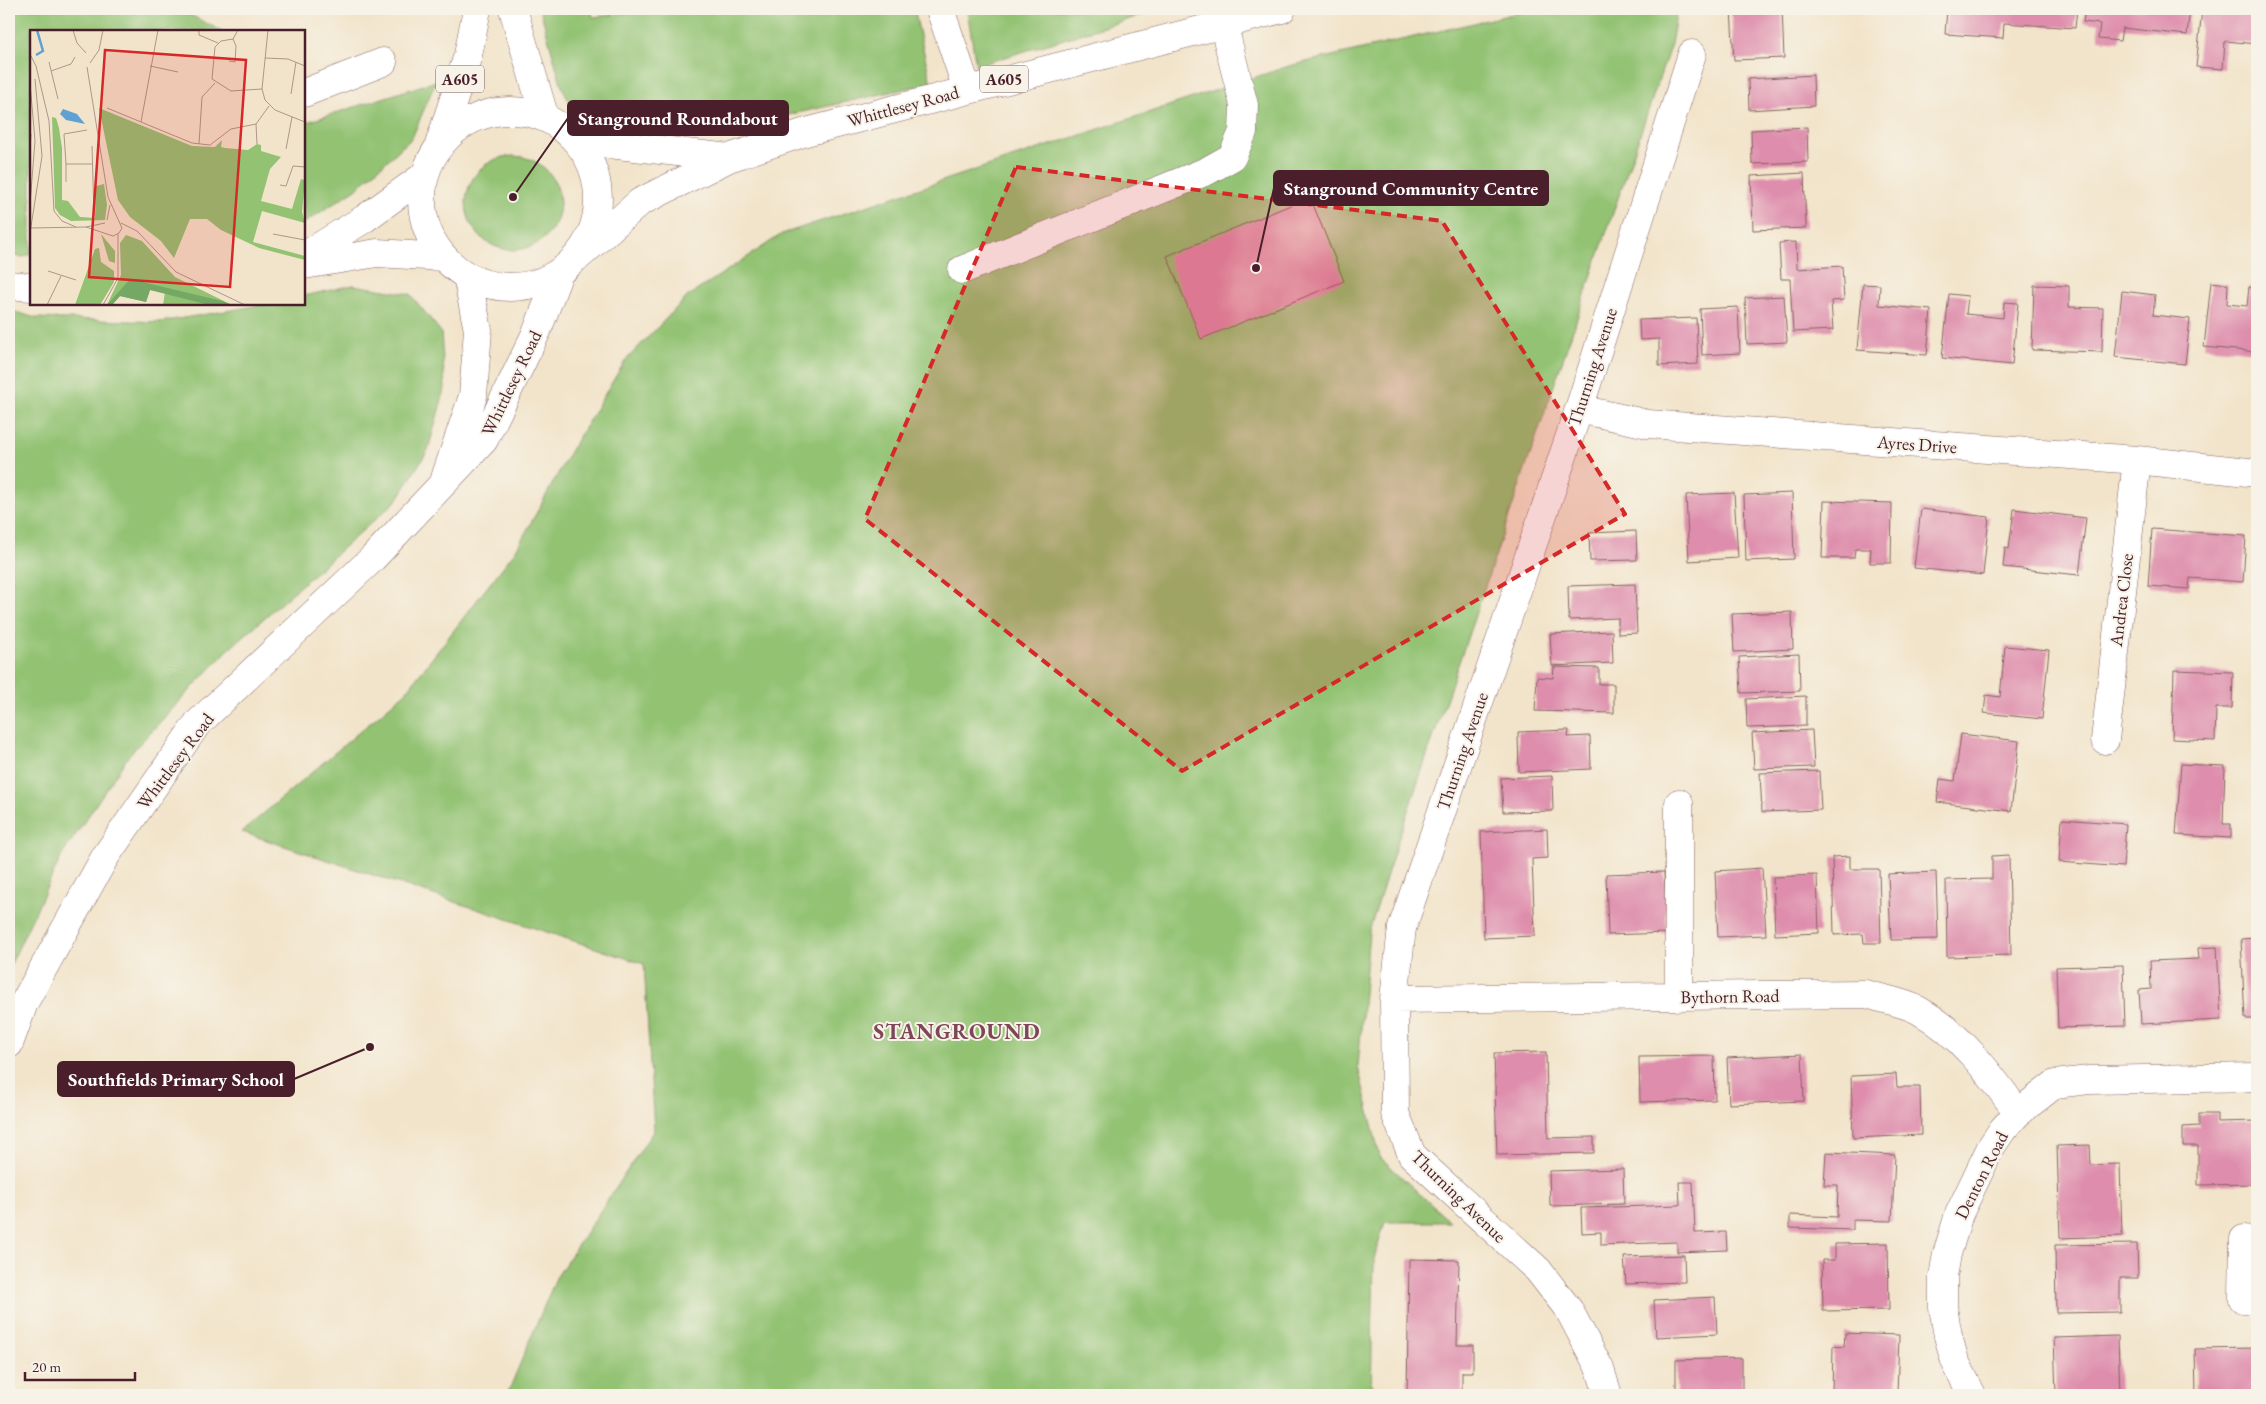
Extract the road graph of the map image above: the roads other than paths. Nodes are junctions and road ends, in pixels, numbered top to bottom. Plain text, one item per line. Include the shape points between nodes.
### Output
1 (478, 9) edge
2 (514, 9) edge
3 (940, 9) edge
4 (1282, 9) edge
5 (1223, 23) junction
6 (1692, 54) dead end
7 (383, 62) dead end
8 (967, 89) junction
9 (305, 93) edge
10 (545, 118) junction
11 (575, 140) junction
12 (438, 148) junction
13 (729, 158) junction
14 (425, 175) junction
15 (305, 255) edge
16 (443, 257) junction
17 (569, 264) junction
18 (305, 265) edge
19 (962, 270) dead end
20 (467, 276) junction
21 (9, 285) edge
22 (30, 286) edge
23 (1578, 409) junction
24 (2137, 460) junction
25 (2257, 473) edge
26 (444, 481) junction
27 (2106, 740) dead end
28 (1679, 803) dead end
29 (1679, 997) junction
30 (1394, 999) junction
31 (9, 1044) edge
32 (2257, 1077) edge
33 (2018, 1112) junction
34 (2244, 1238) dead end
35 (2257, 1299) edge
36 (1608, 1395) edge
37 (1972, 1395) edge

1 - 12 street, A605 via 468,55
2 - 10 street
3 - 8 street
4 - 5 street, Whittlesey Road / A605
5 - 8 street, Whittlesey Road / A605
5 - 19 street via 1244,105 1243,132 1232,157 1207,171
6 - 23 street, Thurning Avenue
7 - 9 street
8 - 13 street, Whittlesey Road / A605 via 806,132
10 - 11 street, A605 via 562,127
10 - 12 street, A605 via 516,111 486,114 459,127
11 - 13 street, Whittlesey Road / A605
11 - 17 street, A605 via 590,160 597,184 598,209 592,233
12 - 14 street, A605
13 - 17 street, Whittlesey Road / A605 via 640,202
14 - 15 street via 364,219
14 - 16 street, A605 via 422,204 428,232
16 - 18 street via 377,253
16 - 20 street, A605
17 - 20 street, A605 via 537,284 514,288 489,286
17 - 26 street, Whittlesey Road via 484,440
20 - 26 street, Whittlesey Road via 478,330 473,396
21 - 22 street
23 - 24 street, Ayres Drive via 1648,424
23 - 30 street, Thurning Avenue via 1402,928
24 - 25 street, Ayres Drive
24 - 27 street, Andrea Close
26 - 31 street, Whittlesey Road via 372,559 198,724 105,857 24,1003
28 - 29 street
29 - 30 street, Bythorn Road
29 - 33 street, Bythorn Road via 1866,994 1918,1010 1950,1033 1989,1072
30 - 36 street, Thurning Avenue via 1395,1113 1412,1155 1538,1270 1569,1310 1600,1369
32 - 33 street, Denton Road via 2089,1080 2056,1084
33 - 37 street, Denton Road via 1991,1147 1959,1214 1945,1270 1943,1307 1948,1336 1955,1361
34 - 35 street via 2243,1299

